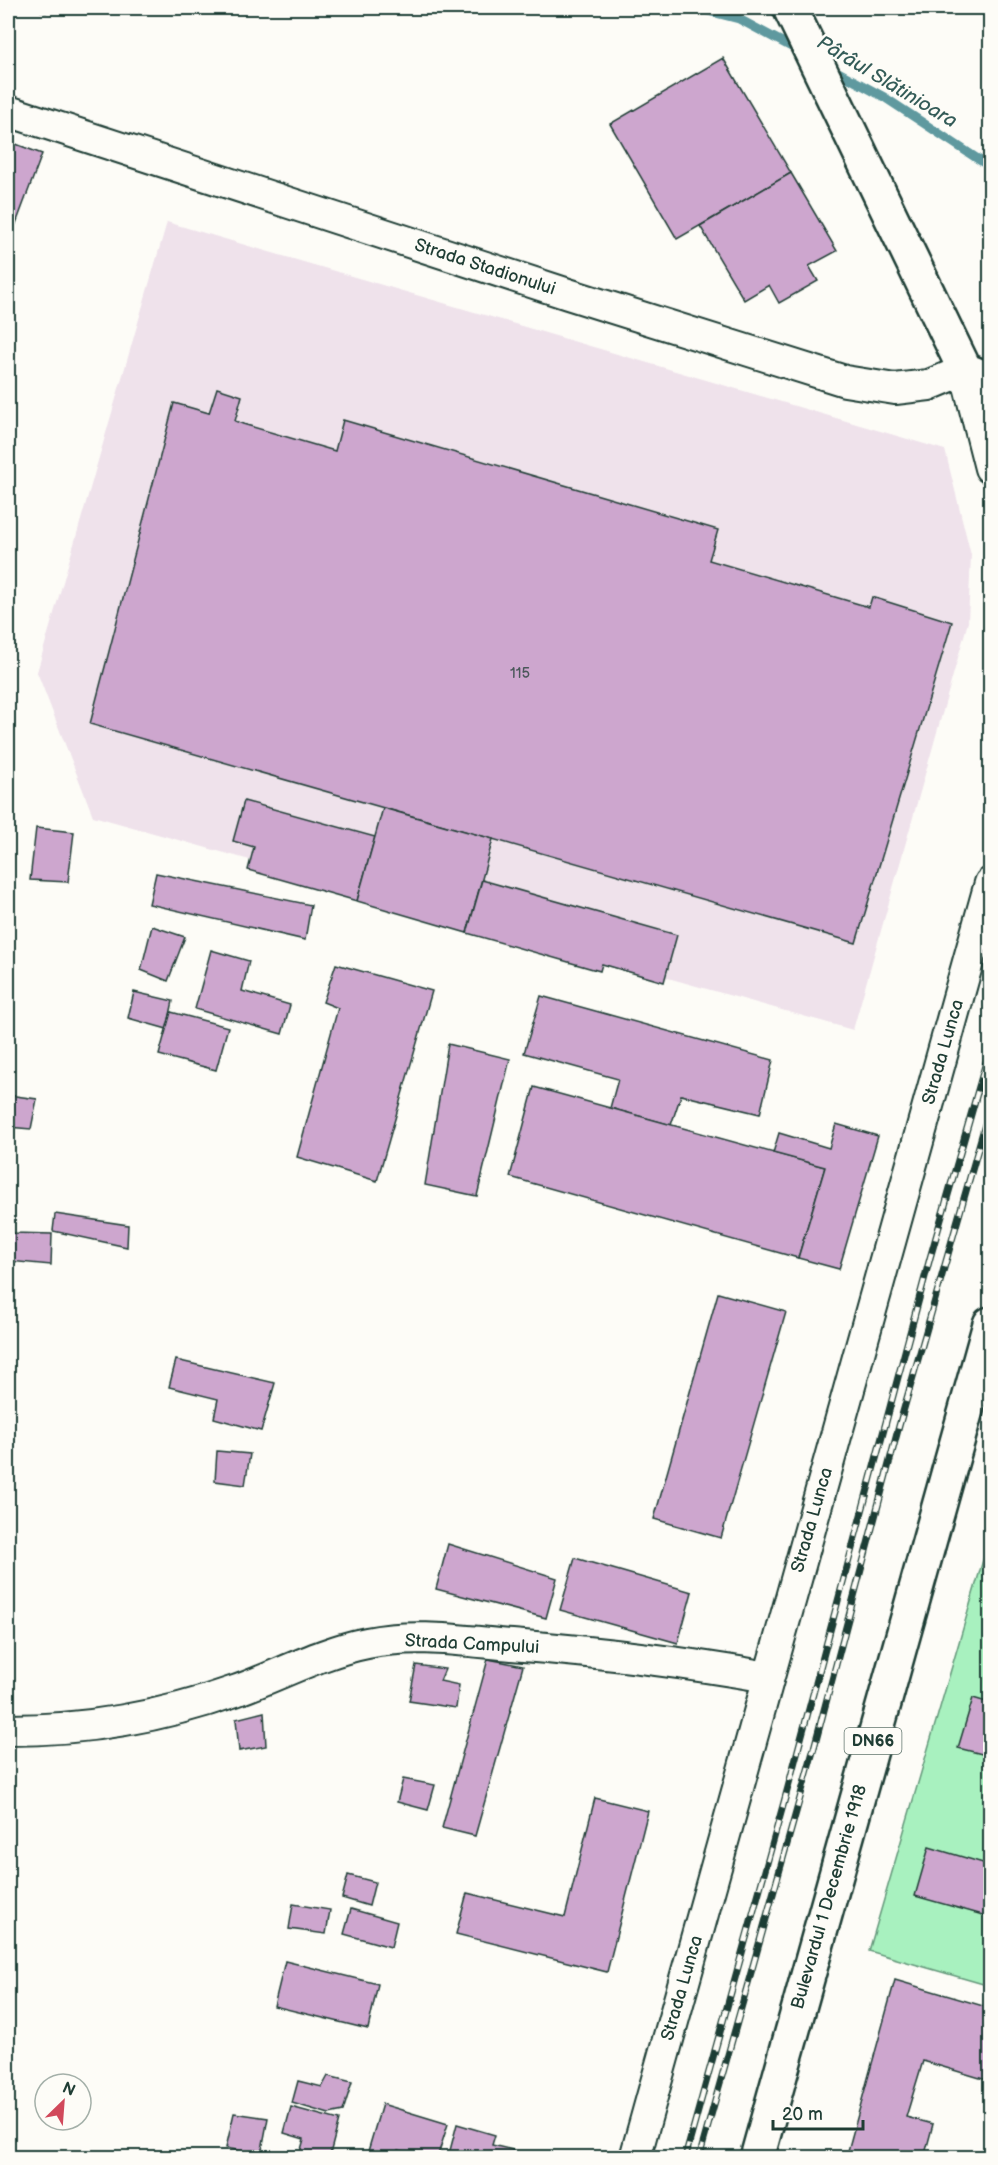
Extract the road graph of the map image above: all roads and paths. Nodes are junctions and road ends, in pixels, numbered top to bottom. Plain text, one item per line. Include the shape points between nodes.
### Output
1 (791, 10) edge
2 (8, 111) edge
3 (978, 375) edge
4 (990, 468) edge
5 (990, 883) edge
6 (990, 1324) edge
7 (768, 1677) junction
8 (8, 1730) edge
9 (635, 2157) edge
10 (757, 2157) edge

1 - 3 main road
2 - 3 street, Strada Stadionului via 845,381 895,388
3 - 4 street
5 - 7 street, Strada Lunca
6 - 10 main road, Bulevardul 1 Decembrie 1918 / DN66
7 - 8 street, Strada Campului via 583,1651 413,1638 367,1643 234,1692 147,1718 79,1728
7 - 9 street, Strada Lunca

